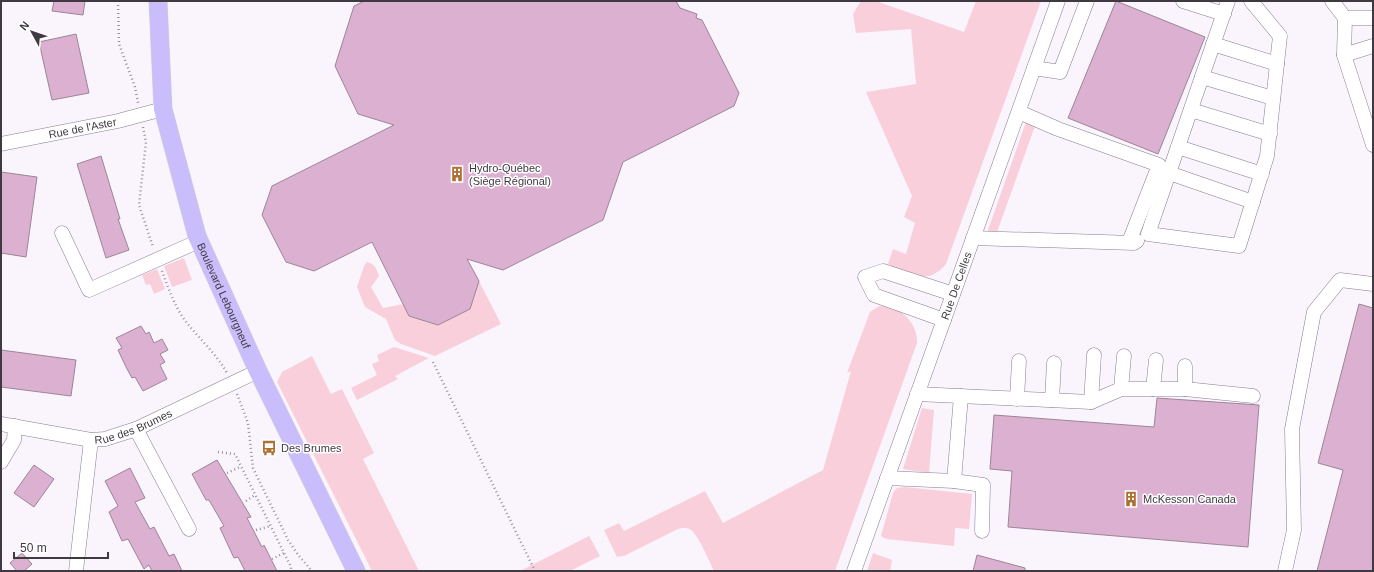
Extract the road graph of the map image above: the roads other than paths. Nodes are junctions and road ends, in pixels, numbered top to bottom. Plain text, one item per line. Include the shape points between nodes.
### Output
1 (158, 1) edge
2 (1058, 1) edge
3 (1087, 1) edge
4 (1183, 1) edge
5 (1251, 1) edge
6 (1332, 1) edge
7 (1226, 7) edge
8 (1345, 18) junction
9 (1373, 18) edge
10 (1213, 44) junction
11 (1373, 46) edge
12 (1344, 56) junction
13 (1277, 64) junction
14 (1034, 68) junction
15 (1202, 77) junction
16 (1274, 98) junction
17 (163, 110) junction
18 (1191, 110) junction
19 (1019, 112) junction
20 (1270, 134) junction
21 (1, 144) edge
22 (1373, 145) edge
23 (1178, 147) junction
24 (1168, 173) junction
25 (1262, 174) junction
26 (1253, 202) junction
27 (62, 234) dead end
28 (1148, 234) junction
29 (973, 238) junction
30 (199, 241) junction
31 (1129, 242) junction
32 (1373, 284) edge
33 (953, 294) junction
34 (944, 320) junction
35 (1094, 355) dead end
36 (1124, 356) dead end
37 (1156, 360) dead end
38 (1019, 361) dead end
39 (1054, 363) dead end
40 (1186, 366) dead end
41 (258, 370) junction
42 (1121, 389) junction
43 (1153, 389) junction
44 (1185, 389) junction
45 (918, 394) junction
46 (961, 396) junction
47 (1253, 396) dead end
48 (1017, 399) junction
49 (1052, 400) junction
50 (1090, 402) junction
51 (1, 424) edge
52 (15, 426) junction
53 (136, 429) junction
54 (91, 440) junction
55 (1, 462) edge
56 (887, 478) junction
57 (954, 481) junction
58 (189, 529) dead end
59 (982, 532) dead end
60 (76, 571) edge
61 (356, 571) edge
62 (854, 571) edge
63 (1285, 571) edge

1 - 17 main road, Boulevard Lebourgneuf
2 - 14 street, Rue De Celles
3 - 14 street via 1060,72
4 - 7 street
5 - 13 street via 1280,36
6 - 8 street
7 - 10 street
8 - 9 street
8 - 12 street
10 - 13 street
10 - 15 street
11 - 12 street
12 - 22 street
13 - 16 street
14 - 19 street, Rue De Celles
15 - 16 street
15 - 18 street
16 - 20 street
17 - 21 street, Rue de l'Aster
17 - 30 main road, Boulevard Lebourgneuf
18 - 20 street
18 - 23 street
19 - 29 street, Rue De Celles
19 - 31 street via 1058,129 1159,165
20 - 25 street
23 - 24 street
23 - 25 street
24 - 26 street
24 - 28 street
25 - 26 street
26 - 28 street via 1239,246
27 - 30 street via 89,290
28 - 31 street via 1134,243
29 - 31 street
29 - 33 street, Rue De Celles
30 - 41 main road, Boulevard Lebourgneuf
32 - 63 street via 1340,280 1314,312 1292,429 1294,530
33 - 34 street, Rue De Celles
33 - 34 street via 883,271 865,277 874,296
34 - 45 street, Rue De Celles
35 - 50 street
36 - 42 street
37 - 43 street
38 - 48 street
39 - 49 street
40 - 44 street
41 - 53 street, Rue des Brumes
41 - 61 main road, Boulevard Lebourgneuf
42 - 43 street
42 - 50 street
43 - 44 street
44 - 47 street
45 - 46 street
45 - 56 street, Rue De Celles
46 - 48 street
46 - 57 street
48 - 49 street
49 - 50 street
51 - 52 street, Rue des Brumes
52 - 54 street, Rue des Brumes
52 - 55 street via 14,440
53 - 54 street, Rue des Brumes via 105,439
53 - 58 street
54 - 60 street
56 - 57 street
56 - 62 street, Rue De Celles
57 - 59 street via 983,485

